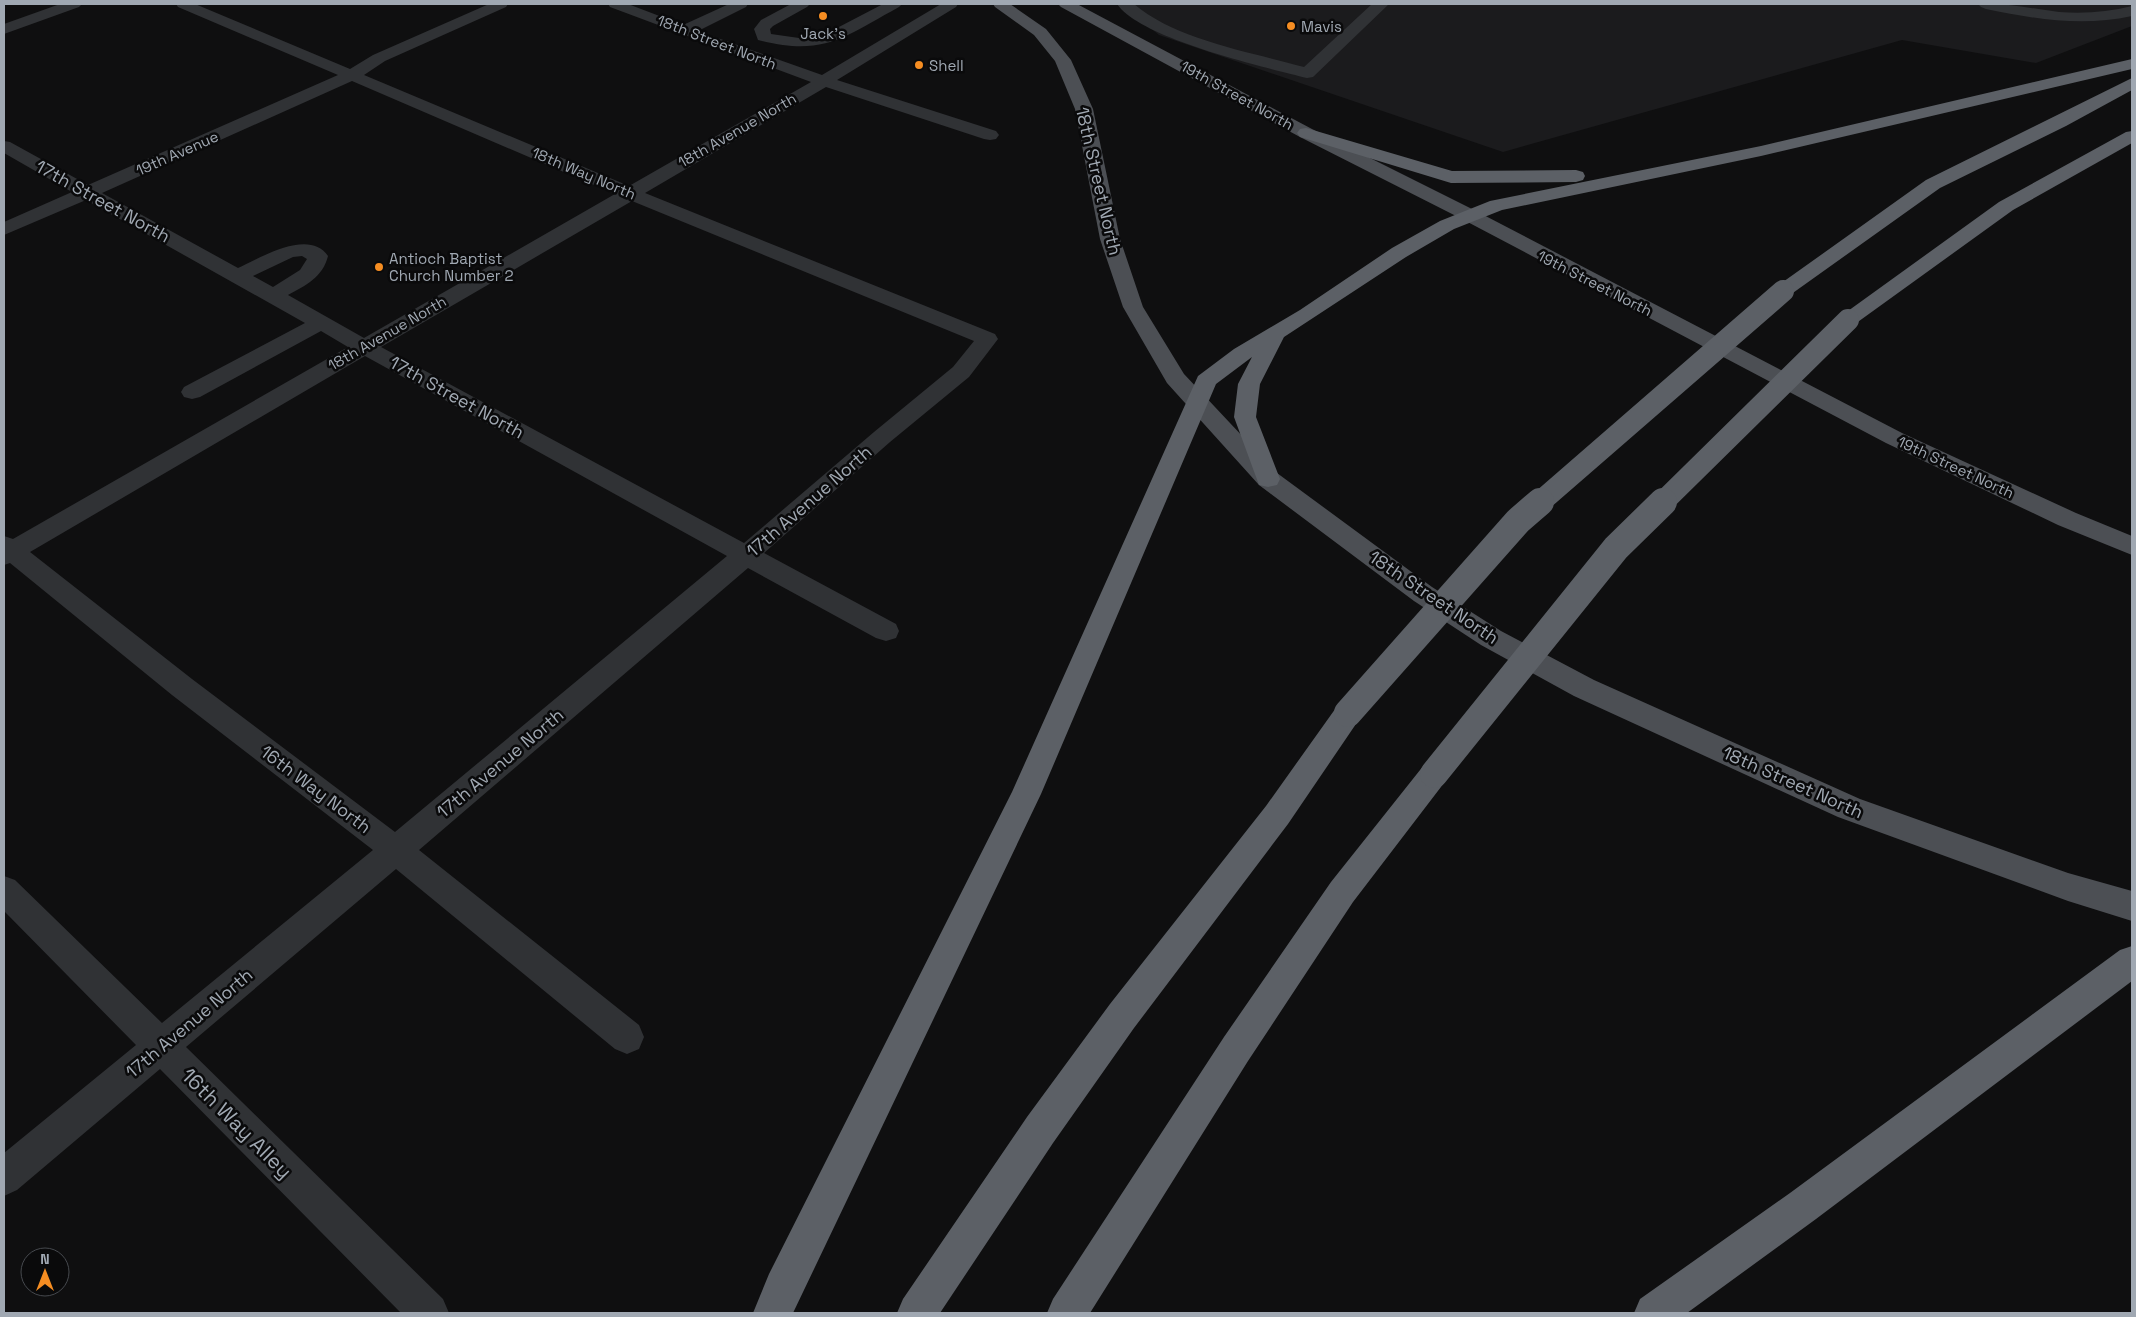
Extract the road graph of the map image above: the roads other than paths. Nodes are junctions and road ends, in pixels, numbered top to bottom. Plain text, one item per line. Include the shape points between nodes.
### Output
1 (74, 4) edge
2 (183, 4) edge
3 (501, 4) edge
4 (615, 4) edge
5 (741, 4) edge
6 (802, 4) edge
7 (951, 4) edge
8 (1000, 4) edge
9 (1066, 4) edge
10 (1125, 4) edge
11 (1381, 4) edge
12 (1986, 4) edge
13 (910, 8) edge
14 (2132, 11) edge
15 (4, 29) edge
16 (684, 31) junction
17 (764, 37) junction
18 (736, 50) junction
19 (2132, 64) edge
20 (350, 76) junction
21 (824, 81) junction
22 (2132, 83) edge
23 (1306, 133) junction
24 (990, 135) dead end
25 (2132, 136) edge
26 (4, 146) edge
27 (1761, 150) junction
28 (86, 192) junction
29 (630, 192) junction
30 (1467, 214) junction
31 (4, 229) edge
32 (238, 276) junction
33 (273, 295) junction
34 (322, 322) junction
35 (1274, 335) junction
36 (987, 339) joint
37 (365, 346) junction
38 (192, 392) dead end
39 (1196, 401) junction
40 (1268, 479) junction
41 (2132, 546) edge
42 (6, 551) edge
43 (747, 554) junction
44 (886, 631) dead end
45 (396, 850) junction
46 (4, 890) edge
47 (2132, 906) edge
48 (2132, 961) edge
49 (627, 1036) dead end
50 (160, 1047) junction
51 (4, 1177) edge
52 (428, 1313) edge
53 (773, 1313) edge
54 (917, 1313) edge
55 (1066, 1313) edge
56 (1654, 1313) edge

1 - 15 street
2 - 20 street, 18th Way North
3 - 20 street, 19th Avenue via 379,58
4 - 16 street, 18th Street North
5 - 16 street
6 - 17 street via 767,23 762,29
7 - 13 street, 18th Avenue North
8 - 39 main road, 18th Street North via 1040,32 1063,60 1084,109 1110,239 1133,307 1175,378
9 - 23 main road, 19th Street North
10 - 11 street via 1139,16 1183,38 1307,73
12 - 14 street via 2070,18
13 - 17 street via 811,43
13 - 21 street, 18th Avenue North
16 - 18 street, 18th Street North
17 - 18 street
18 - 21 street, 18th Street North
19 - 27 highway
20 - 28 street, 19th Avenue
20 - 29 street, 18th Way North
21 - 24 street, 18th Street North
21 - 29 street, 18th Avenue North
22 - 54 highway, bridge via 1933,184 1783,292 1518,522 1348,713 1278,815 1040,1130
23 - 27 highway via 1451,177 1571,176
23 - 30 main road, 19th Street North
25 - 55 highway, bridge via 2006,206 1848,320 1616,548 1342,892 1236,1049
26 - 28 street, 17th Street North
27 - 30 highway
28 - 31 street, 19th Avenue
28 - 32 street, 17th Street North
29 - 36 street, 18th Way North
29 - 37 street, 18th Avenue North
30 - 35 highway via 1433,231
30 - 41 main road, 19th Street North via 1894,438
32 - 33 street, 17th Street North
32 - 33 street via 289,252 305,250 318,256 317,263 306,276
33 - 34 street, 17th Street North
34 - 37 street, 17th Street North
34 - 38 street
35 - 39 highway via 1227,362 1206,381
35 - 40 highway via 1249,384 1245,417
36 - 43 street, 17th Avenue North via 961,372
37 - 42 street, 18th Avenue North
37 - 43 street, 17th Street North
39 - 40 main road, 18th Street North
39 - 53 highway via 1026,794
40 - 47 main road, 18th Street North via 1424,594 1491,638 1584,688 1849,808 2068,887
42 - 45 street, 16th Way North
43 - 44 street, 17th Street North
43 - 45 street, 17th Avenue North
45 - 49 street, 16th Way North
45 - 50 street, 17th Avenue North
46 - 50 street, 16th Way Alley
48 - 56 highway
50 - 51 street, 17th Avenue North
50 - 52 street, 16th Way Alley

